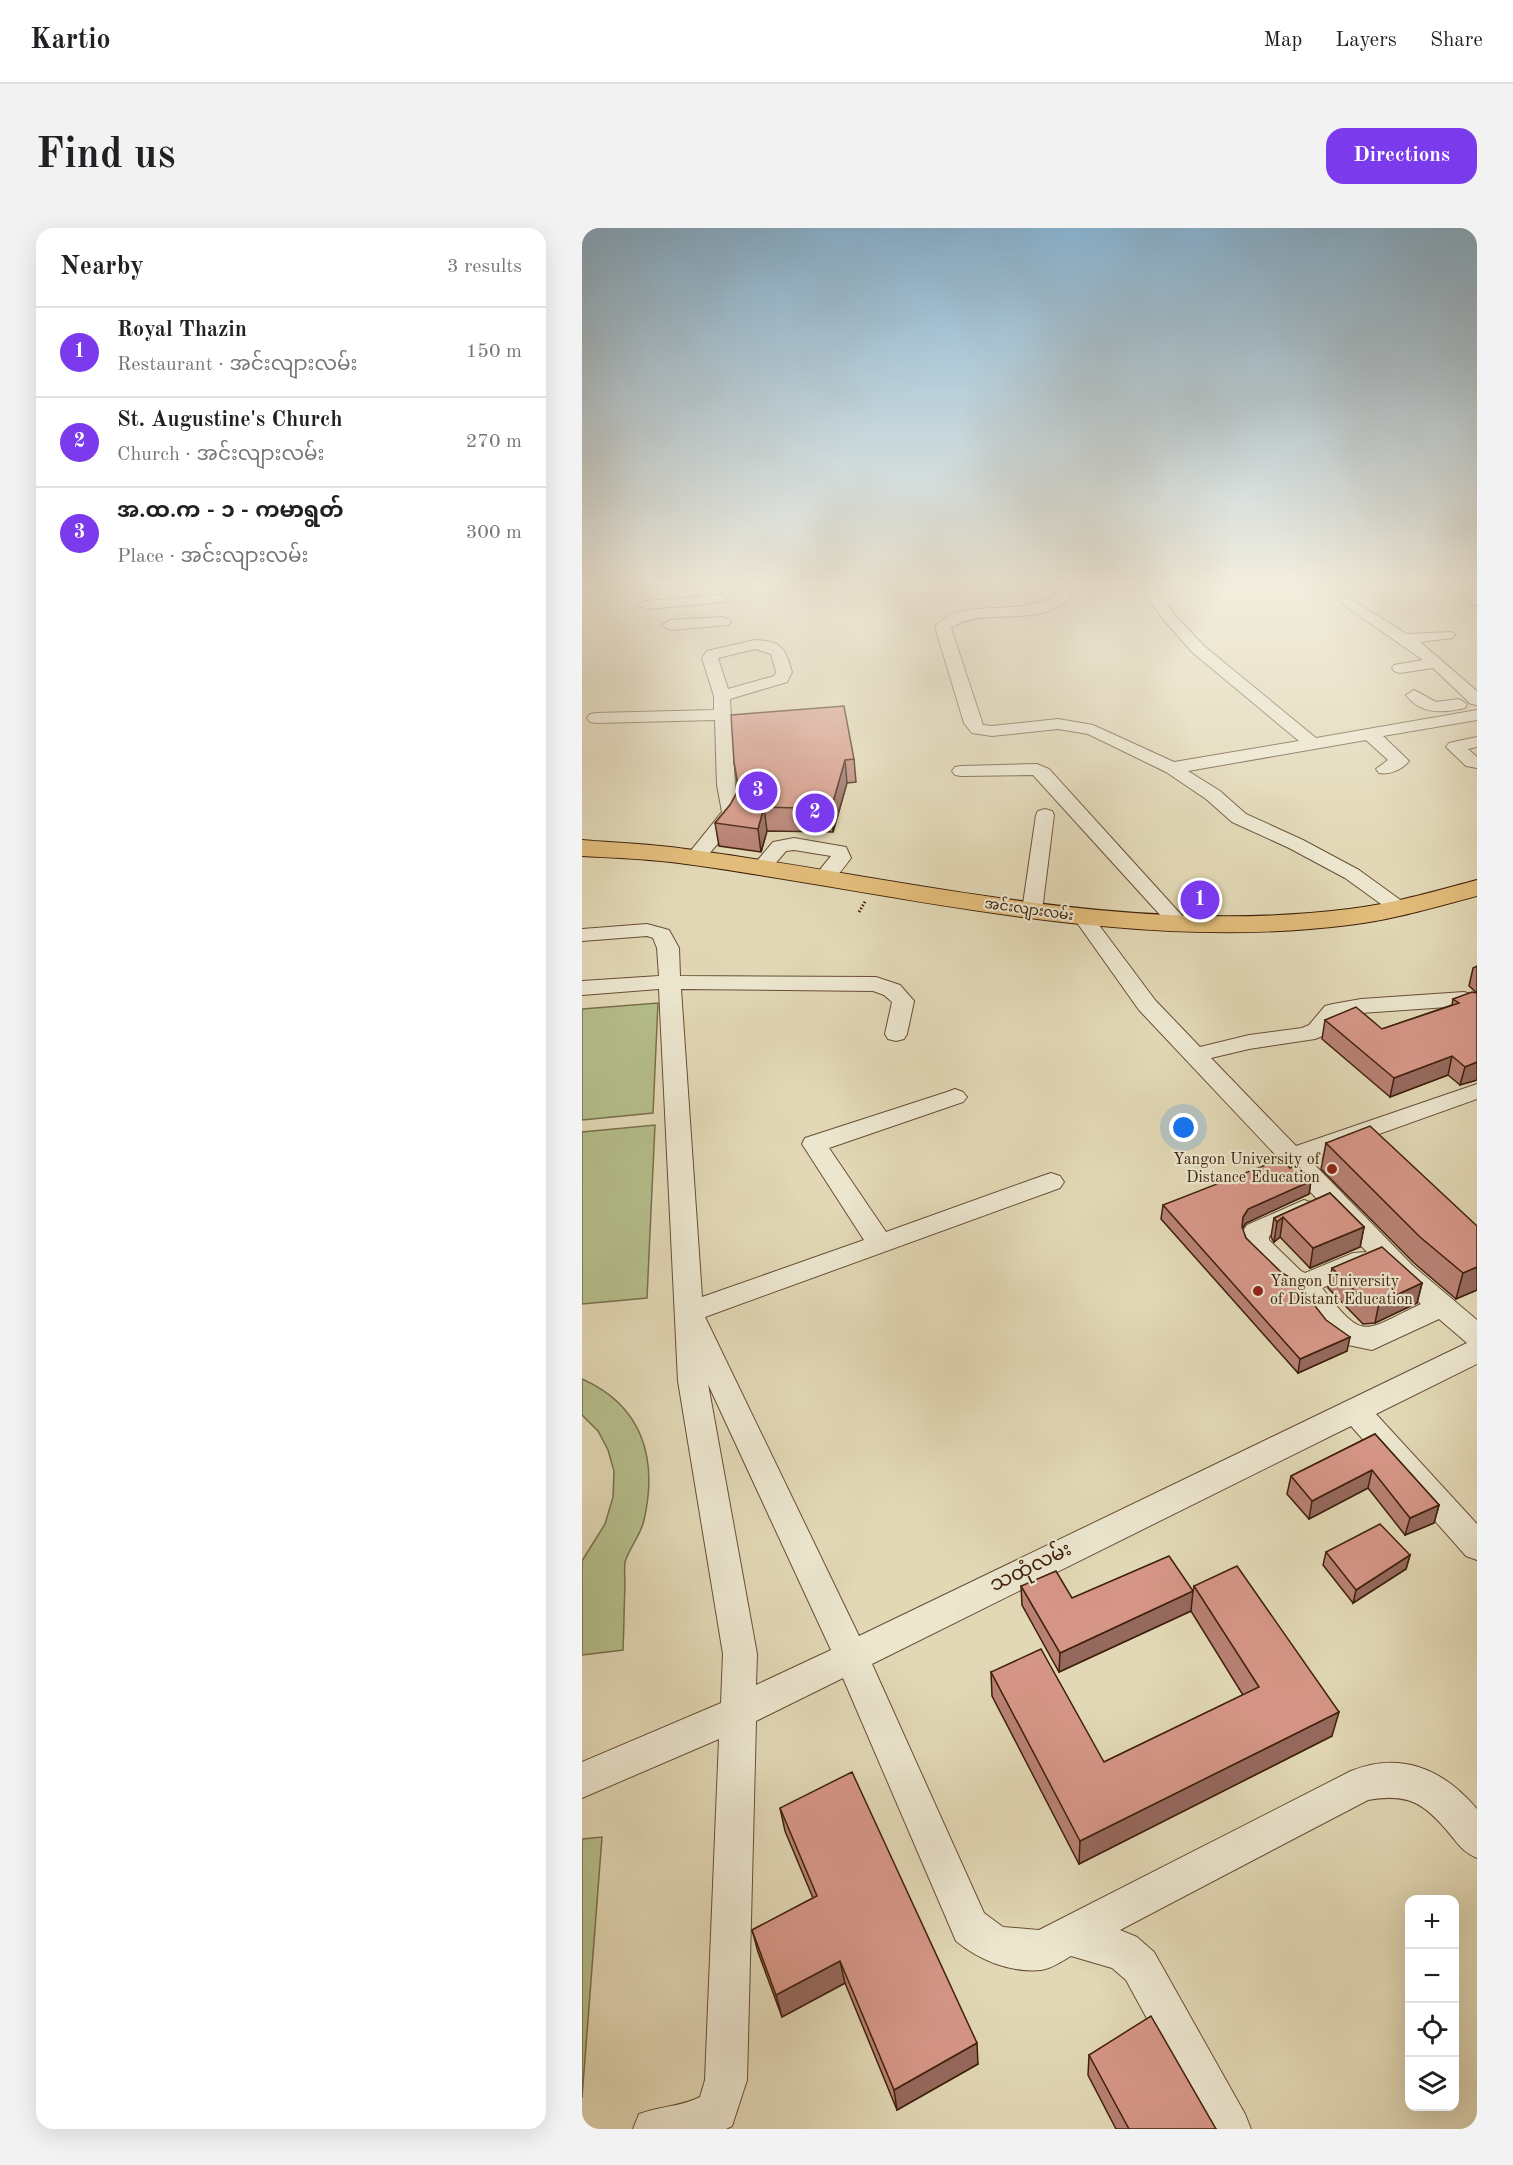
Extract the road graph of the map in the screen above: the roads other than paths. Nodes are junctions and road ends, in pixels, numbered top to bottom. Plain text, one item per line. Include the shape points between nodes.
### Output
1 (957, 672) edge
2 (1226, 672) edge
3 (1465, 672) edge
4 (1414, 695) dead end
5 (722, 696) dead end
6 (1476, 711) edge
7 (722, 715) junction
8 (596, 718) dead end
9 (1369, 733) junction
10 (1477, 742) edge
11 (1312, 743) junction
12 (1477, 763) edge
13 (1172, 768) junction
14 (1385, 769) dead end
15 (961, 771) dead end
16 (1046, 814) dead end
17 (582, 848) edge
18 (695, 858) junction
19 (1477, 888) edge
20 (1399, 908) junction
21 (1032, 911) junction
22 (1083, 917) junction
23 (1179, 924) junction
24 (582, 935) edge
25 (669, 982) junction
26 (582, 988) edge
27 (1477, 1004) edge
28 (896, 1034) dead end
29 (1196, 1055) junction
30 (1477, 1091) edge
31 (956, 1097) dead end
32 (1291, 1157) junction
33 (1051, 1182) dead end
34 (1332, 1197) junction
35 (880, 1244) junction
36 (1383, 1251) junction
37 (1304, 1285) junction
38 (1442, 1306) junction
39 (689, 1312) junction
40 (1477, 1336) edge
41 (1477, 1350) edge
42 (1355, 1410) junction
43 (1477, 1546) edge
44 (851, 1656) junction
45 (737, 1713) junction
46 (582, 1780) edge
47 (1477, 1839) edge
48 (1070, 1936) junction
49 (654, 2129) edge
50 (1230, 2129) edge

1 - 13 street via 978,729 1058,724 1093,730
2 - 11 street
3 - 6 street via 1471,677 1457,682
4 - 6 street via 1428,707
5 - 7 street
6 - 9 street
7 - 8 street
7 - 18 street via 731,812
9 - 11 street
9 - 14 street via 1400,761
10 - 12 street via 1455,747
11 - 13 street
13 - 20 street via 1239,818 1352,874
15 - 23 street via 1037,769 1043,773
16 - 21 street
17 - 18 main road, အင်းလျားလမ်း
18 - 21 main road, အင်းလျားလမ်း
19 - 20 main road, အင်းလျားလမ်း
20 - 23 main road, အင်းလျားလမ်း via 1304,922
21 - 22 main road, အင်းလျားလမ်း
22 - 23 main road, အင်းလျားလမ်း
22 - 29 street via 1147,1005
24 - 25 street via 647,930 662,934 668,948
25 - 26 street
25 - 28 street via 876,984 892,990 903,1001
25 - 39 street
27 - 29 street via 1464,999 1333,1011 1317,1030 1307,1034
29 - 32 street
30 - 32 street
31 - 35 street via 814,1144
32 - 34 street
33 - 35 street
34 - 36 street
34 - 37 street via 1256,1231 1255,1243 1291,1278
35 - 39 street
36 - 37 street
36 - 38 street
37 - 38 street via 1335,1325 1353,1337 1372,1339
38 - 40 street
39 - 44 street
39 - 45 street via 693,1381 740,1654
41 - 42 street, သထုံလမ်း
42 - 43 street
42 - 44 street, သထုံလမ်း
44 - 45 street, သထုံလမ်း
44 - 48 street via 970,1927 985,1940 1004,1948 1042,1950
45 - 46 street, သထုံလမ်း
45 - 49 street via 726,2080 717,2110 696,2122
47 - 48 street via 1450,1805 1420,1786 1397,1779 1364,1783
48 - 50 street via 1124,1951 1140,1966

